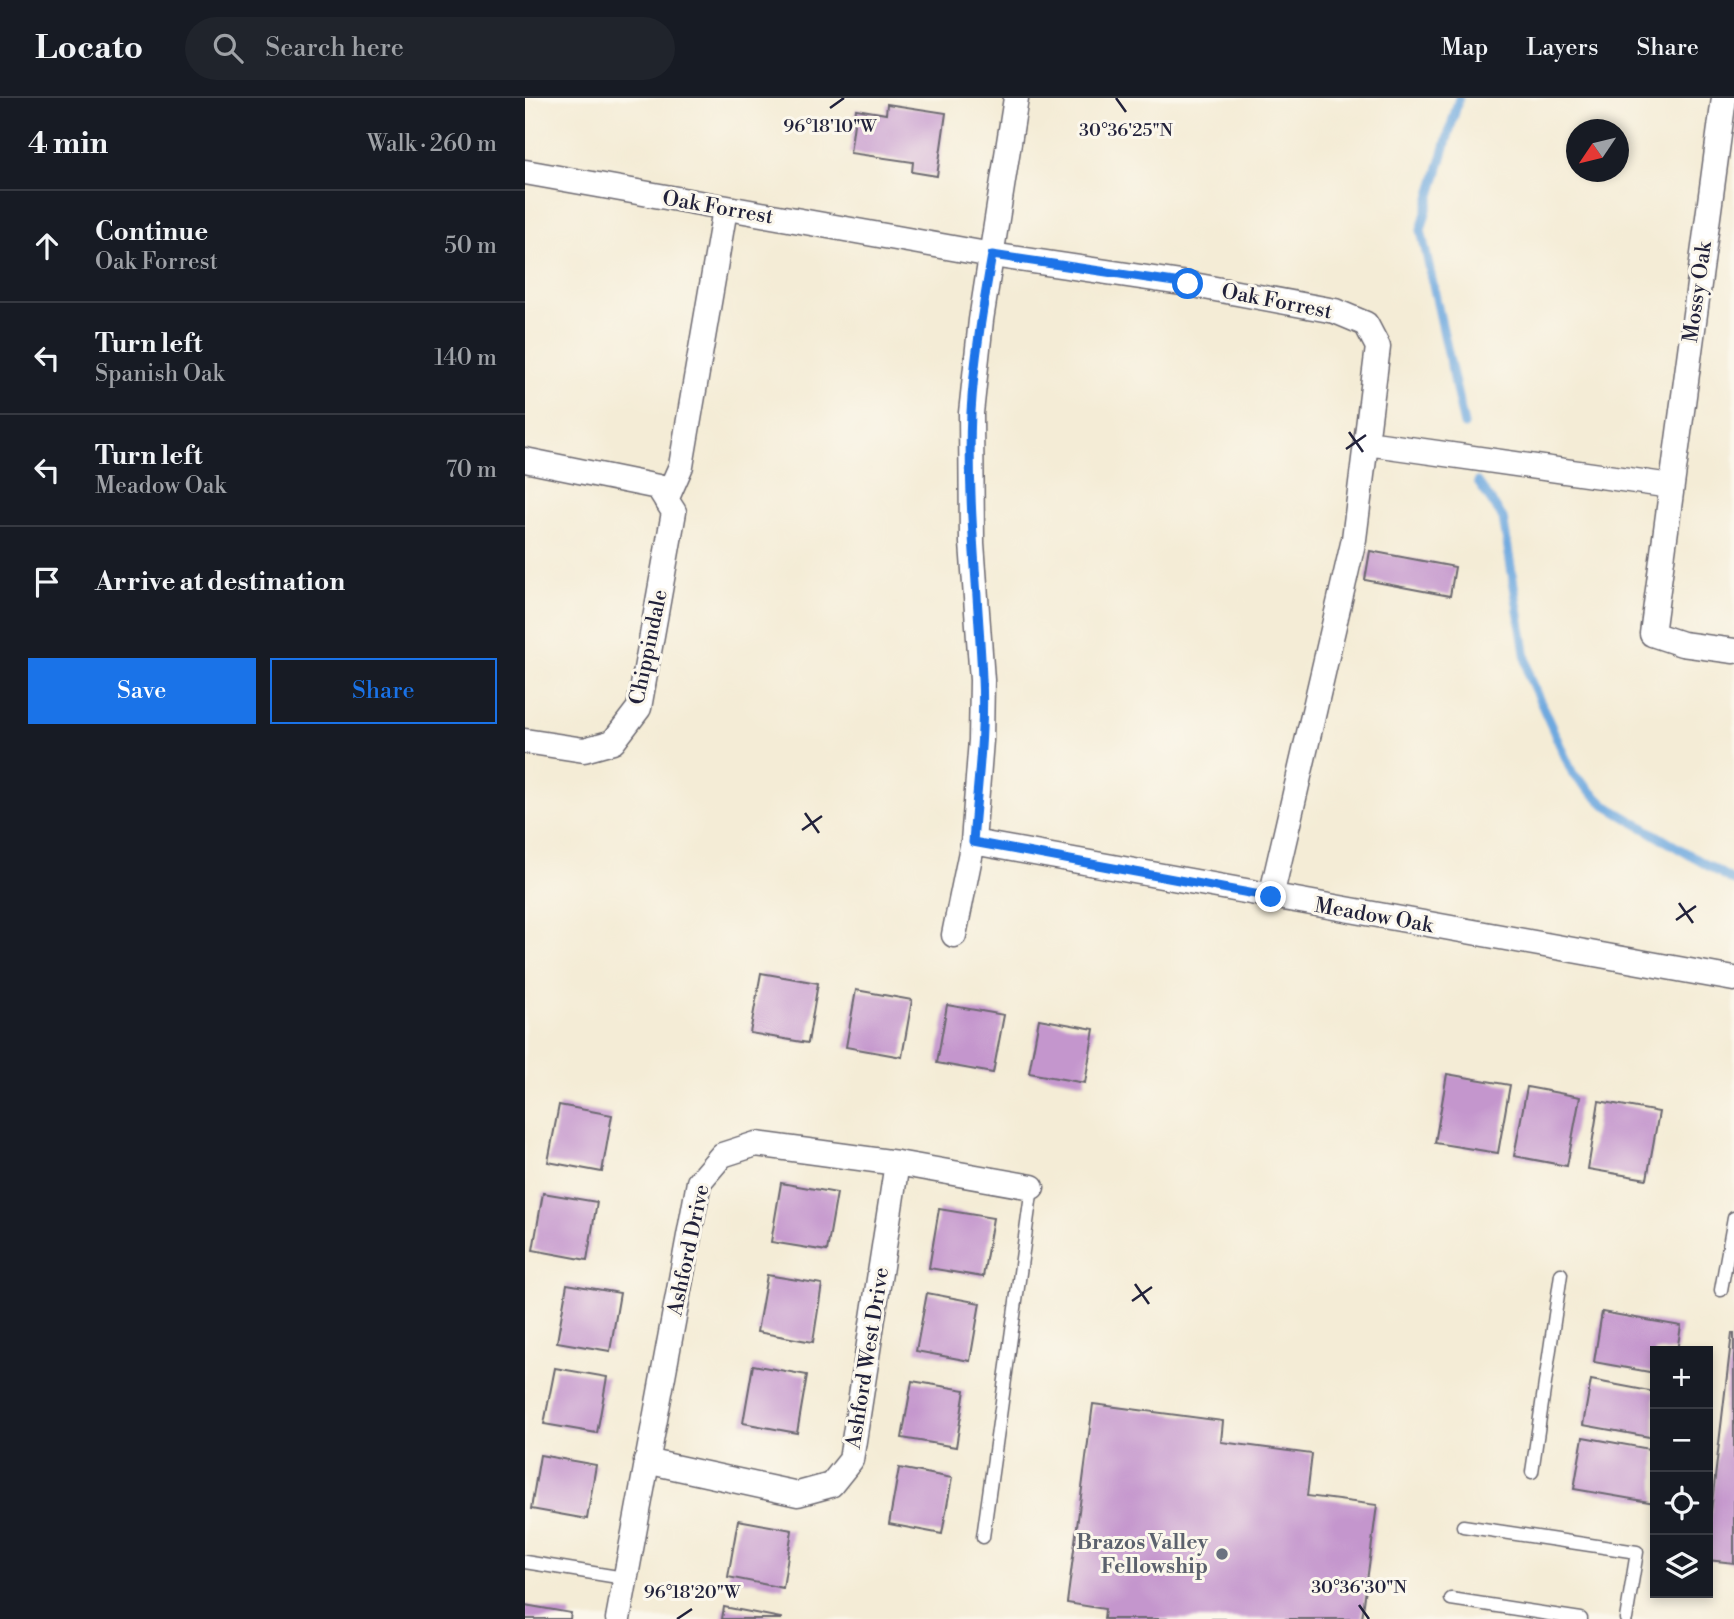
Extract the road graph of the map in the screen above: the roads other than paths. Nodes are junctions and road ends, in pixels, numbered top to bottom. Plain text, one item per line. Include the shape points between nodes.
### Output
1 (1016, 98) edge
2 (1724, 98) edge
3 (525, 172) edge
4 (725, 209) junction
5 (992, 255) junction
6 (1367, 443) junction
7 (525, 460) edge
8 (1671, 486) junction
9 (666, 500) junction
10 (1734, 651) edge
11 (525, 741) edge
12 (973, 842) junction
13 (1271, 897) junction
14 (954, 934) dead end
15 (1734, 979) edge
16 (897, 1163) junction
17 (1032, 1187) joint
18 (1734, 1218) edge
19 (1561, 1273) dead end
20 (1721, 1290) dead end
21 (646, 1461) junction
22 (1532, 1472) dead end
23 (1463, 1526) dead end
24 (983, 1537) dead end
25 (525, 1562) edge
26 (624, 1578) junction
27 (1451, 1599) dead end
28 (618, 1619) edge
29 (1581, 1619) edge
30 (1626, 1619) edge

1 - 5 street
2 - 8 street, Mossy Oak
3 - 4 street, Oak Forrest
4 - 5 street, Oak Forrest
4 - 9 street via 681,466
5 - 6 street, Oak Forrest via 1335,311 1366,324 1378,347
5 - 12 street via 971,413 972,543 982,680
6 - 8 street
6 - 13 street, Oak Forrest via 1354,539
7 - 9 street via 658,487
8 - 10 street, Mossy Oak via 1652,634 1682,644
9 - 11 street, Chippindale via 674,512 639,708 613,742 585,750
12 - 13 street, Meadow Oak
12 - 14 street
13 - 15 street, Meadow Oak
16 - 17 street, Ashford Drive
16 - 21 street, Ashford Drive via 756,1144 722,1155 699,1182
16 - 21 street, Ashford West Drive via 851,1460 831,1485 798,1494
17 - 24 lane
18 - 20 lane
19 - 22 lane
21 - 26 street, Ashford Drive
23 - 30 lane via 1637,1552
25 - 26 lane
26 - 28 street, Ashford Drive
27 - 29 lane

